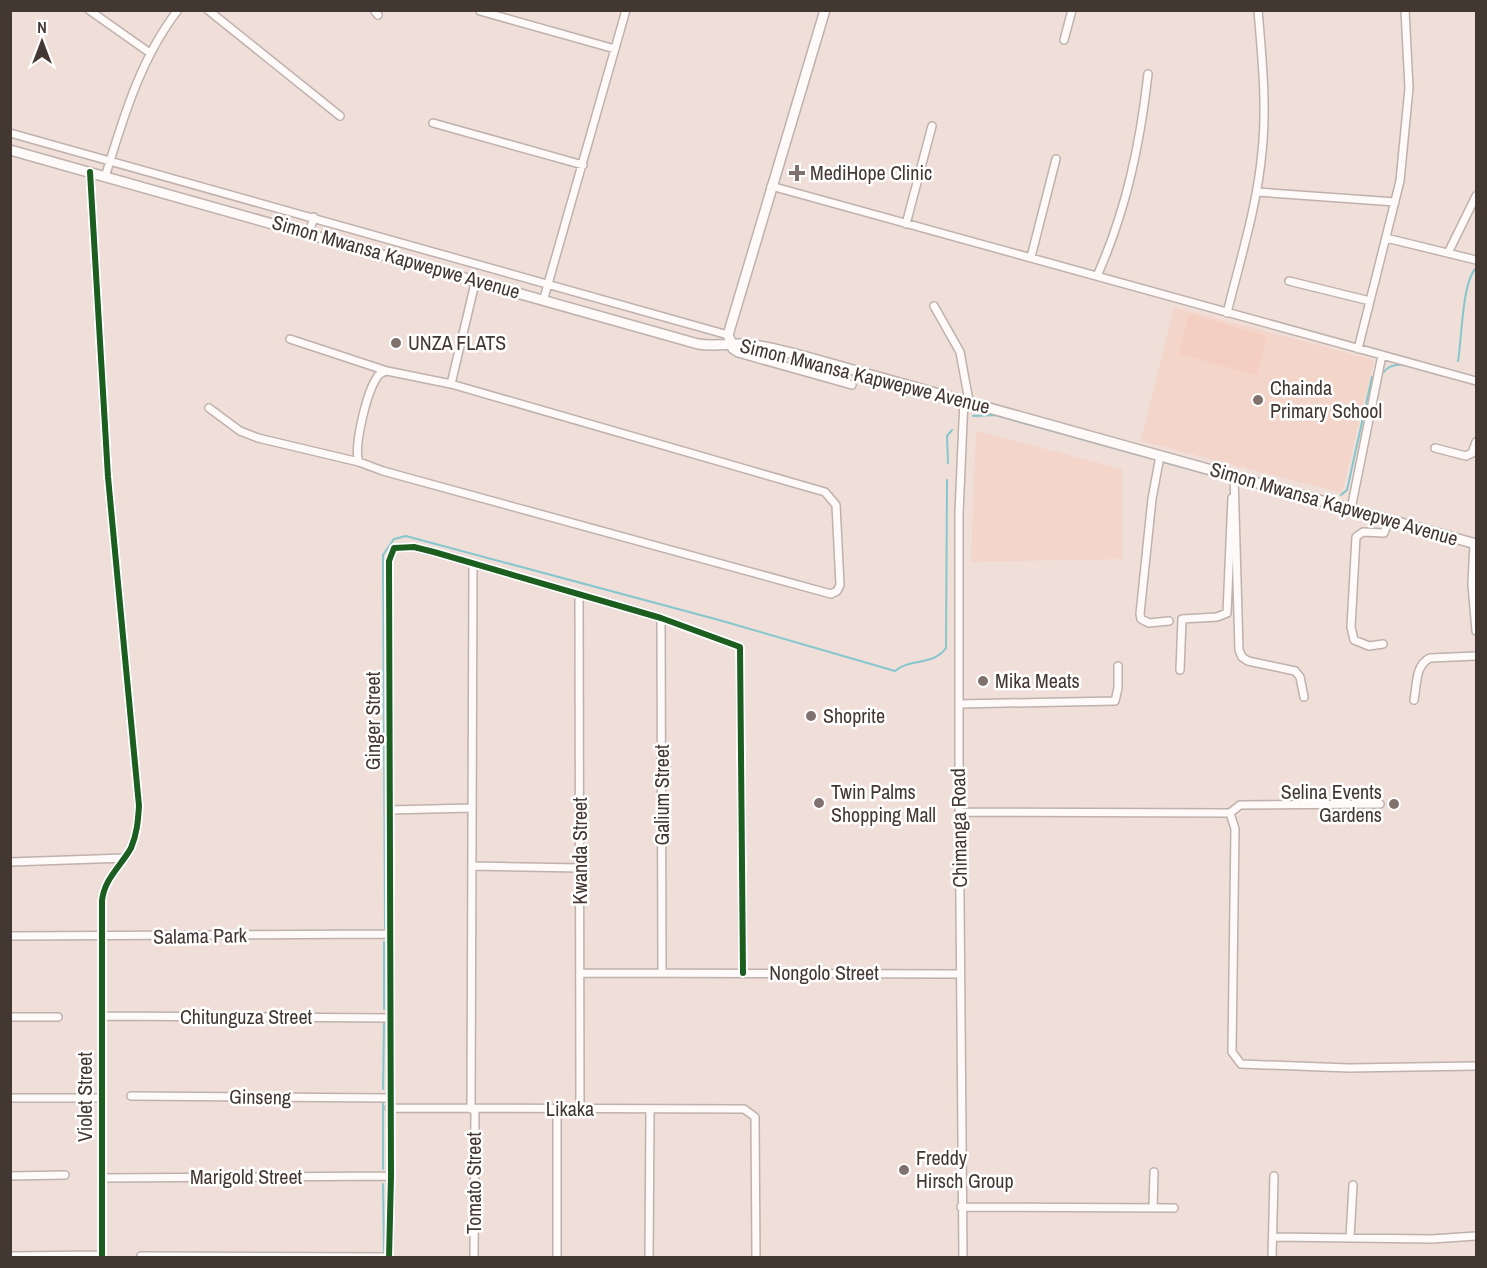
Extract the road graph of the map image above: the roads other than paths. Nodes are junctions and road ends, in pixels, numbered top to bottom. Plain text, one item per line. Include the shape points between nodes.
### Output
1 (89, 10) edge
2 (178, 10) edge
3 (208, 10) edge
4 (626, 10) edge
5 (825, 10) edge
6 (1072, 10) edge
7 (1258, 10) edge
8 (1406, 10) edge
9 (480, 11) edge
10 (1064, 40) dead end
11 (615, 49) junction
12 (150, 53) junction
13 (1148, 74) dead end
14 (340, 116) dead end
15 (433, 123) dead end
16 (932, 126) dead end
17 (10, 133) edge
18 (10, 150) edge
19 (110, 159) junction
20 (1056, 159) dead end
21 (583, 165) junction
22 (90, 172) junction
23 (105, 177) junction
24 (771, 186) junction
25 (1257, 192) junction
26 (1476, 196) edge
27 (1395, 202) junction
28 (314, 217) junction
29 (906, 224) junction
30 (309, 233) junction
31 (1386, 238) junction
32 (1448, 252) junction
33 (1031, 258) junction
34 (1476, 260) edge
35 (1097, 276) junction
36 (476, 279) junction
37 (1288, 281) dead end
38 (548, 285) junction
39 (544, 298) junction
40 (1370, 302) junction
41 (934, 306) dead end
42 (1227, 313) junction
43 (290, 339) dead end
44 (730, 339) junction
45 (1358, 349) junction
46 (1383, 355) junction
47 (387, 371) junction
48 (1476, 381) edge
49 (451, 384) junction
50 (852, 385) dead end
51 (966, 400) junction
52 (209, 408) dead end
53 (1476, 442) edge
54 (1435, 448) dead end
55 (1161, 456) junction
56 (359, 462) junction
57 (1234, 476) junction
58 (1234, 493) junction
59 (1351, 509) junction
60 (1389, 520) junction
61 (1475, 544) edge
62 (473, 564) junction
63 (579, 594) junction
64 (661, 618) junction
65 (1169, 621) dead end
66 (1476, 632) edge
67 (1383, 644) dead end
68 (1476, 656) edge
69 (1118, 666) dead end
70 (1180, 670) dead end
71 (1304, 697) dead end
72 (1414, 700) dead end
73 (959, 704) junction
74 (1380, 804) dead end
75 (472, 808) junction
76 (389, 810) junction
77 (960, 812) junction
78 (1230, 813) junction
79 (125, 858) junction
80 (10, 862) edge
81 (473, 866) junction
82 (580, 867) junction
83 (390, 934) junction
84 (10, 936) edge
85 (102, 937) junction
86 (580, 973) junction
87 (662, 973) junction
88 (743, 973) junction
89 (960, 974) junction
90 (102, 1016) junction
91 (10, 1017) edge
92 (58, 1017) dead end
93 (390, 1018) junction
94 (1476, 1066) edge
95 (131, 1096) dead end
96 (10, 1098) edge
97 (102, 1098) junction
98 (389, 1098) junction
99 (389, 1108) junction
100 (473, 1109) junction
101 (557, 1109) junction
102 (580, 1109) junction
103 (650, 1110) junction
104 (1154, 1172) dead end
105 (65, 1175) dead end
106 (10, 1176) edge
107 (391, 1176) junction
108 (1274, 1176) dead end
109 (102, 1178) junction
110 (1353, 1185) dead end
111 (961, 1207) junction
112 (1153, 1208) junction
113 (1174, 1208) dead end
114 (1476, 1236) edge
115 (1274, 1237) junction
116 (1350, 1238) junction
117 (10, 1256) edge
118 (102, 1256) edge
119 (141, 1256) dead end
120 (388, 1257) edge
121 (474, 1257) edge
122 (557, 1257) edge
123 (649, 1257) edge
124 (756, 1257) edge
125 (963, 1257) edge
126 (1272, 1257) edge

1 - 12 street
2 - 12 street
3 - 14 street
4 - 11 street
5 - 24 main road
6 - 10 street
7 - 25 street via 1265,98
8 - 27 street via 1408,110
9 - 11 street
11 - 21 street
12 - 19 street via 127,104
13 - 35 street via 1133,171
15 - 21 street
16 - 29 street
17 - 19 street
18 - 22 main road, Simon Mwansa Kapwepwe Avenue
19 - 23 street
19 - 28 street
20 - 33 street
21 - 38 street
22 - 23 main road, Simon Mwansa Kapwepwe Avenue
22 - 79 street, Violet Street via 108,466 139,806 135,836
23 - 30 main road, Simon Mwansa Kapwepwe Avenue
24 - 29 street
24 - 44 main road
25 - 27 street
25 - 42 street
26 - 32 street
27 - 31 street
28 - 30 street
28 - 38 street
29 - 33 street
30 - 36 main road, Simon Mwansa Kapwepwe Avenue
31 - 32 street
31 - 40 street
32 - 34 street
33 - 35 street
35 - 42 street
36 - 39 main road, Simon Mwansa Kapwepwe Avenue
36 - 49 street
37 - 40 street
38 - 39 street
38 - 44 street
39 - 44 main road, Simon Mwansa Kapwepwe Avenue via 698,344 714,346
40 - 45 street
41 - 51 street, Chimanga Road via 960,352
42 - 45 street
43 - 47 street
44 - 50 street via 732,349 738,353
44 - 51 main road, Simon Mwansa Kapwepwe Avenue
45 - 46 street
46 - 48 street
46 - 59 street
47 - 49 street
47 - 56 street via 376,378 372,387 356,447
49 - 56 street via 825,492 836,505 840,585 837,591 831,594 714,563
51 - 55 main road, Simon Mwansa Kapwepwe Avenue
51 - 73 street, Chimanga Road via 959,513
52 - 56 street via 240,431 258,438
53 - 54 street via 1472,453 1466,456
55 - 57 main road, Simon Mwansa Kapwepwe Avenue
55 - 65 street via 1152,499 1140,614 1149,623
57 - 58 street
57 - 59 main road, Simon Mwansa Kapwepwe Avenue
58 - 70 street via 1230,505 1227,613 1182,619
58 - 71 street via 1239,650 1248,661 1295,671
59 - 60 main road, Simon Mwansa Kapwepwe Avenue
60 - 61 main road, Simon Mwansa Kapwepwe Avenue
60 - 67 street via 1384,533 1363,532 1356,537 1351,627 1354,640 1369,646
61 - 66 street via 1472,584
62 - 63 street, Ginger Street
62 - 75 street, Tomato Street
62 - 76 street, Ginger Street via 414,547 394,548 390,553
63 - 64 street, Ginger Street
63 - 82 street, Kwanda Street
64 - 87 street, Galium Street
64 - 88 street, Ginger Street via 740,647
68 - 72 street via 1424,661 1419,668
69 - 73 street via 1115,701
73 - 77 street, Chimanga Road
74 - 78 street via 1240,805
75 - 76 street
75 - 81 street, Tomato Street
76 - 83 street, Ginger Street
77 - 78 street
77 - 89 street, Chimanga Road
78 - 94 street via 1235,829 1232,1052 1236,1060 1241,1064 1349,1068
79 - 80 street
79 - 85 street, Violet Street via 103,890
81 - 82 street
81 - 100 street, Tomato Street
82 - 86 street, Kwanda Street
83 - 85 street, Salama Park
83 - 93 street, Ginger Street
84 - 85 street, Salama Park
85 - 90 street, Violet Street
86 - 87 street, Nongolo Street
86 - 102 street, Kwanda Street
87 - 88 street, Nongolo Street
88 - 89 street, Nongolo Street
89 - 111 street, Chimanga Road
90 - 93 street, Chitunguza Street
90 - 97 street, Violet Street
91 - 92 street
93 - 98 street, Ginger Street
95 - 98 street, Ginseng
96 - 97 street
97 - 109 street, Violet Street
98 - 99 street, Ginger Street
99 - 100 street, Likaka
99 - 107 street, Ginger Street
100 - 101 street, Likaka
100 - 121 street, Tomato Street
101 - 102 street, Likaka
101 - 122 street
102 - 103 street, Likaka
103 - 123 street
103 - 124 street, Likaka via 744,1109 755,1118
104 - 112 street
105 - 106 street
107 - 109 street, Marigold Street
107 - 120 street, Ginger Street
108 - 115 street
109 - 118 street, Violet Street
110 - 116 street
111 - 112 street
111 - 125 street, Chimanga Road
112 - 113 street
114 - 116 street
115 - 116 street
115 - 126 street
117 - 118 street
119 - 120 street

